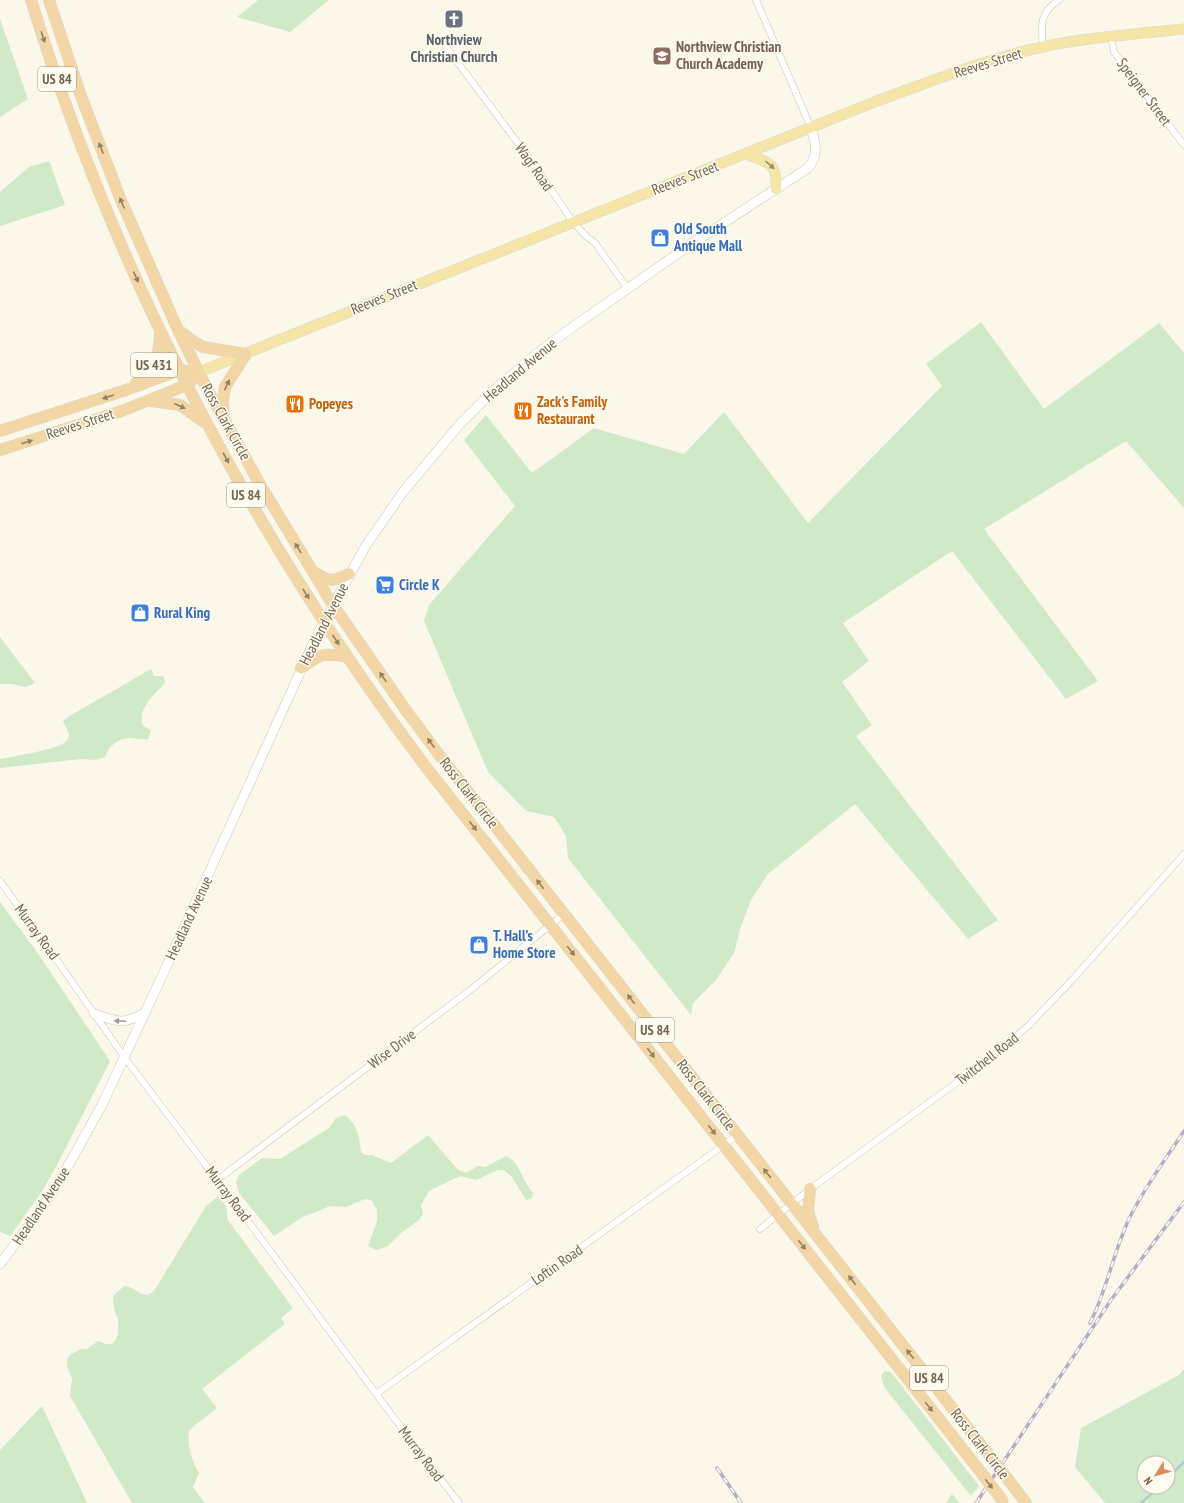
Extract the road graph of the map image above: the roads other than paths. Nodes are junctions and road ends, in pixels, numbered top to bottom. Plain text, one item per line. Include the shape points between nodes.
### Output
1 (31, 0) edge
2 (49, 0) edge
3 (756, 0) edge
4 (1059, 0) edge
5 (1184, 28) edge
6 (1111, 37) junction
7 (443, 43) dead end
8 (1043, 47) junction
9 (811, 128) junction
10 (1184, 145) edge
11 (746, 154) junction
12 (776, 189) junction
13 (574, 222) junction
14 (628, 289) junction
15 (178, 330) junction
16 (160, 331) junction
17 (246, 354) junction
18 (180, 370) junction
19 (198, 372) junction
20 (187, 385) junction
21 (129, 389) junction
22 (148, 401) junction
23 (225, 422) junction
24 (207, 424) junction
25 (0, 431) edge
26 (0, 450) edge
27 (312, 570) junction
28 (349, 574) junction
29 (333, 605) junction
30 (324, 622) junction
31 (348, 657) junction
32 (301, 668) junction
33 (1184, 854) edge
34 (0, 881) edge
35 (564, 914) junction
36 (551, 925) junction
37 (145, 1013) junction
38 (94, 1014) junction
39 (125, 1058) junction
40 (738, 1136) junction
41 (725, 1146) junction
42 (217, 1180) junction
43 (810, 1189) junction
44 (792, 1203) junction
45 (778, 1214) junction
46 (760, 1229) dead end
47 (814, 1232) junction
48 (0, 1264) edge
49 (376, 1394) junction
50 (1004, 1502) edge
51 (459, 1503) edge
52 (1026, 1503) edge

1 -> 16 highway, Ross Clark Circle / US 84 via 97,187
15 -> 2 highway, Ross Clark Circle / US 84 via 107,164
3 - 9 street
4 - 8 street via 1049,7 1042,20
5 - 6 main road, Reeves Street
6 - 8 main road, Reeves Street
6 - 10 street, Speigner Street via 1114,52
7 - 13 street, Wagf Road
8 - 9 main road, Reeves Street via 965,69 877,100
9 - 11 main road, Reeves Street
9 - 12 main road, Headland Avenue via 816,142 816,155 812,164
11 -> 12 main road via 772,165 777,174
11 - 13 main road, Reeves Street
12 - 14 main road, Headland Avenue
13 - 14 street, Wagf Road via 595,243
13 - 17 main road, Reeves Street
14 - 28 main road, Headland Avenue via 536,354 460,424 402,492
15 - 17 highway via 203,347
15 - 19 highway, Ross Clark Circle / US 84
16 - 18 highway, Ross Clark Circle / US 84
16 - 21 highway, US 431 via 156,363
17 - 19 main road, Reeves Street
23 -> 17 highway via 225,387
18 - 19 highway, Reeves Street
18 - 20 highway, Ross Clark Circle / US 84
18 - 21 highway, Reeves Street
19 - 20 highway, Reeves Street / US 431
19 - 23 highway, Ross Clark Circle / US 84
20 - 22 highway, Reeves Street / US 431
20 - 24 highway, Ross Clark Circle / US 84
21 -> 25 highway, Reeves Street / US 431
22 -> 24 highway via 180,405
26 -> 22 highway, Reeves Street / US 431
27 -> 23 highway, Ross Clark Circle / US 84
24 -> 30 highway, Ross Clark Circle / US 84 via 268,533
27 - 28 highway via 331,581
27 - 29 highway, Ross Clark Circle / US 84
28 - 29 main road, Headland Avenue
29 - 30 main road, Headland Avenue
35 -> 29 highway, Ross Clark Circle / US 84 via 425,735
30 -> 31 highway, Ross Clark Circle / US 84
30 - 32 main road, Headland Avenue
31 - 32 highway via 322,655
31 -> 36 highway, Ross Clark Circle / US 84 via 422,761
32 - 37 main road, Headland Avenue
33 - 43 street, Twitchell Road via 1028,1026 985,1062
34 - 38 street, Murray Road
35 - 36 street, Wise Drive
40 -> 35 highway, Ross Clark Circle / US 84
36 -> 41 highway, Ross Clark Circle / US 84
36 - 42 street, Wise Drive via 469,991
37 -> 38 main road via 122,1022
37 - 39 main road, Headland Avenue
38 - 39 street, Murray Road
39 - 42 street, Murray Road
39 - 48 main road, Headland Avenue via 58,1184
40 - 41 street, Loftin Road
44 -> 40 highway, Ross Clark Circle / US 84
41 - 45 highway, Ross Clark Circle / US 84
41 - 49 street, Loftin Road
42 - 49 street, Murray Road
43 - 44 street, Twitchell Road
43 - 47 highway via 808,1211
44 - 45 street, Twitchell Road
44 - 47 highway, Ross Clark Circle / US 84
45 - 46 street, Twitchell Road
45 -> 50 highway, Ross Clark Circle / US 84, bridge
52 -> 47 highway, Ross Clark Circle / US 84, bridge
49 - 51 street, Murray Road

